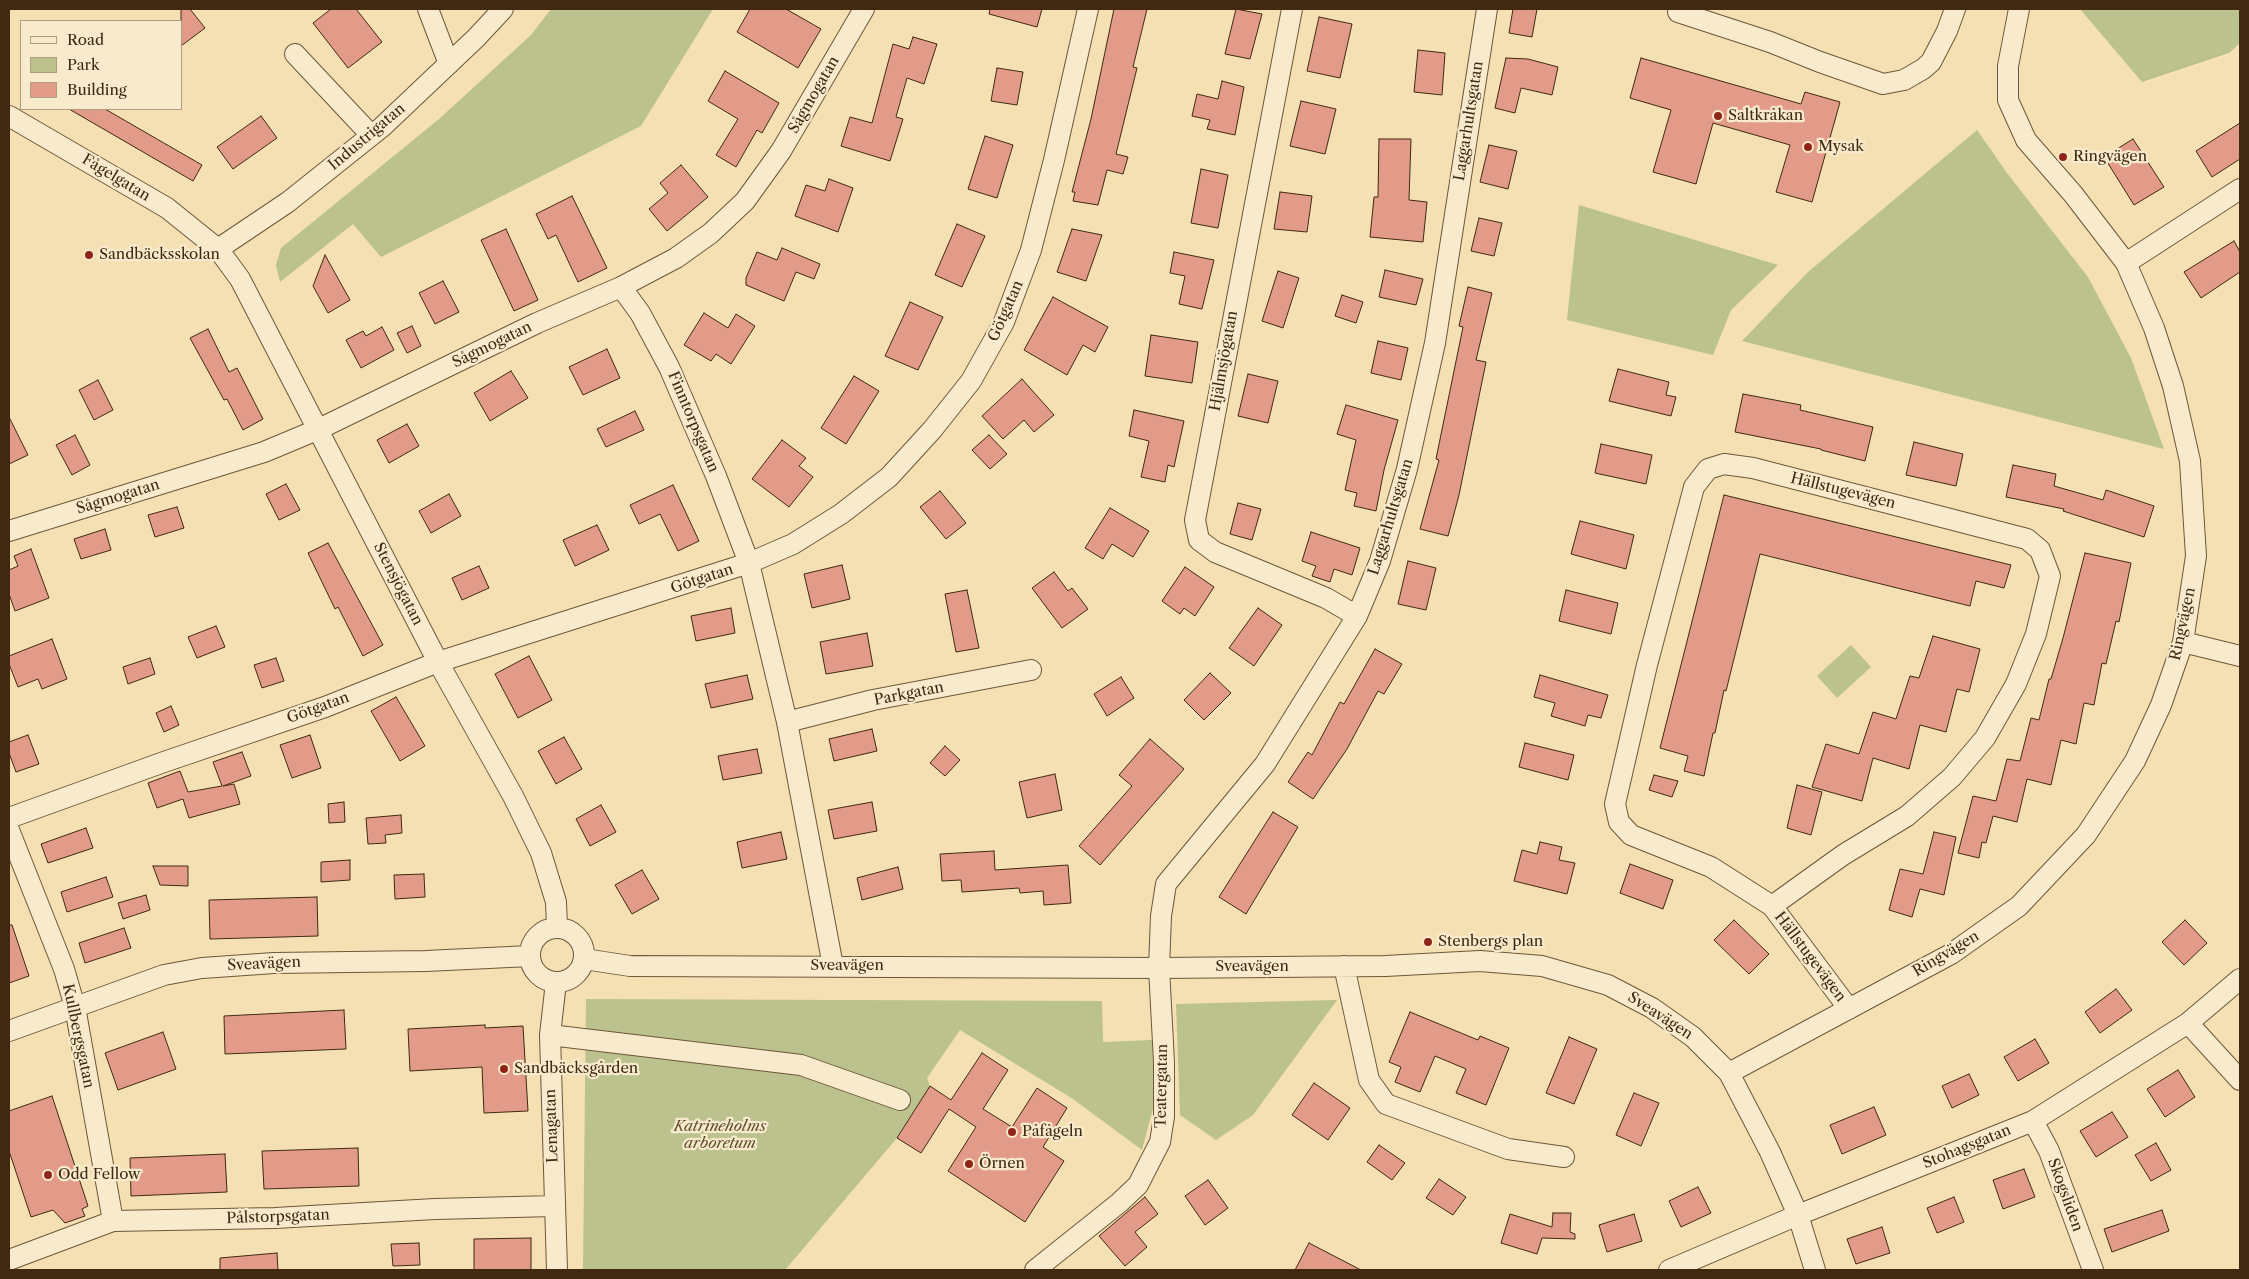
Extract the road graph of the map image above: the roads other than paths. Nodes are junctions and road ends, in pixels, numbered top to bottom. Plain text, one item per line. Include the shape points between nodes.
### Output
1 (428, 9) edge
2 (502, 9) edge
3 (864, 9) edge
4 (1088, 9) edge
5 (1292, 9) edge
6 (1487, 9) edge
7 (1955, 9) edge
8 (2019, 9) edge
9 (1678, 12) dead end
10 (295, 54) dead end
11 (449, 64) junction
12 (9, 116) edge
13 (371, 135) junction
14 (2240, 188) edge
15 (218, 249) junction
16 (2126, 263) junction
17 (621, 288) junction
18 (319, 429) junction
19 (9, 531) edge
20 (750, 563) junction
21 (1357, 616) junction
22 (2183, 642) junction
23 (2240, 656) edge
24 (438, 662) junction
25 (1031, 670) dead end
26 (787, 722) junction
27 (9, 818) edge
28 (9, 830) edge
29 (1772, 906) junction
30 (557, 928) junction
31 (530, 956) junction
32 (584, 959) junction
33 (833, 966) junction
34 (1344, 966) junction
35 (1159, 968) junction
36 (2240, 978) edge
37 (556, 982) junction
38 (75, 1007) junction
39 (1849, 1009) junction
40 (2188, 1023) junction
41 (9, 1031) edge
42 (550, 1035) junction
43 (1729, 1072) junction
44 (2240, 1080) edge
45 (900, 1100) dead end
46 (2033, 1121) junction
47 (1564, 1157) dead end
48 (554, 1206) junction
49 (1798, 1215) junction
50 (113, 1221) junction
51 (9, 1260) edge
52 (557, 1270) edge
53 (1035, 1270) edge
54 (1669, 1270) edge
55 (1815, 1270) edge
56 (2093, 1270) edge

1 - 11 street
2 - 11 street, Industrigatan
3 - 17 street, Sågmogatan via 781,151 745,201 711,233 676,258
4 - 20 street, Götgatan via 1031,250 1004,322 970,381 932,430 889,477 841,514 793,544
5 - 21 street, Hjälmsjögatan via 1195,520 1199,540 1215,552 1326,598
6 - 21 street, Laggarhultsgatan via 1435,343 1407,468 1380,561
7 - 9 street via 1931,62 1904,80 1883,84
8 - 16 street, Ringvägen via 2008,66 2008,100 2026,140
10 - 13 street
11 - 13 street, Industrigatan
12 - 15 street, Fågelgatan via 167,208
13 - 15 street, Industrigatan via 288,202
14 - 16 street
15 - 18 street, Stensjögatan via 240,279
16 - 22 street, Ringvägen via 2174,386 2190,461 2196,556
17 - 18 street, Sågmogatan via 537,323
17 - 20 street, Finntorpsgatan via 640,313 669,367
18 - 19 street, Sågmogatan via 264,452
18 - 24 street, Stensjögatan
20 - 24 street, Götgatan
20 - 26 street
21 - 35 street, Laggarhultsgatan via 1265,764 1166,884
22 - 23 street
22 - 39 street, Ringvägen via 2162,705 2135,761 2086,835 2019,906 1951,954
24 - 27 street, Götgatan via 325,708
24 - 30 street, Stensjögatan via 541,853 556,902
25 - 26 street, Parkgatan via 873,700
26 - 33 street
28 - 38 street, Kullbergsgatan via 64,969
29 - 29 street, Hällstugevägen via 1711,867 1631,835 1619,822 1615,804 1647,665 1694,487 1708,469 1724,464 1752,468 2027,539 2040,550 2050,576 2028,656 1985,738 1952,777 1908,816 1843,855
29 - 39 street, Hällstugevägen
30 - 31 street via 541,933 531,948
30 - 32 street via 578,937
31 - 37 street via 538,974
31 - 38 street, Sveavägen via 202,968 164,976
32 - 33 street, Sveavägen via 630,966
32 - 37 street via 574,976
33 - 35 street, Sveavägen
34 - 35 street, Sveavägen
34 - 43 street, Sveavägen via 1480,961 1542,966 1608,985 1652,1008 1693,1037
34 - 47 street via 1369,1080 1386,1104 1508,1149
35 - 53 street, Teatergatan via 1164,1062 1164,1118 1160,1142 1138,1185
36 - 40 street, Stohagsgatan
37 - 42 street, Lenagatan
38 - 41 street, Sveavägen
38 - 50 street, Kullbergsgatan
39 - 43 street, Ringvägen
40 - 44 street
40 - 46 street, Stohagsgatan
42 - 45 street via 801,1065
42 - 48 street, Lenagatan
43 - 49 street, Sveavägen
46 - 49 street, Stohagsgatan
46 - 56 street, Skogsliden via 2049,1151
48 - 50 street, Pålstorpsgatan via 275,1218
48 - 52 street, Lenagatan
49 - 54 street, Stohagsgatan
49 - 55 street, Sveavägen
50 - 51 street, Pålstorpsgatan

